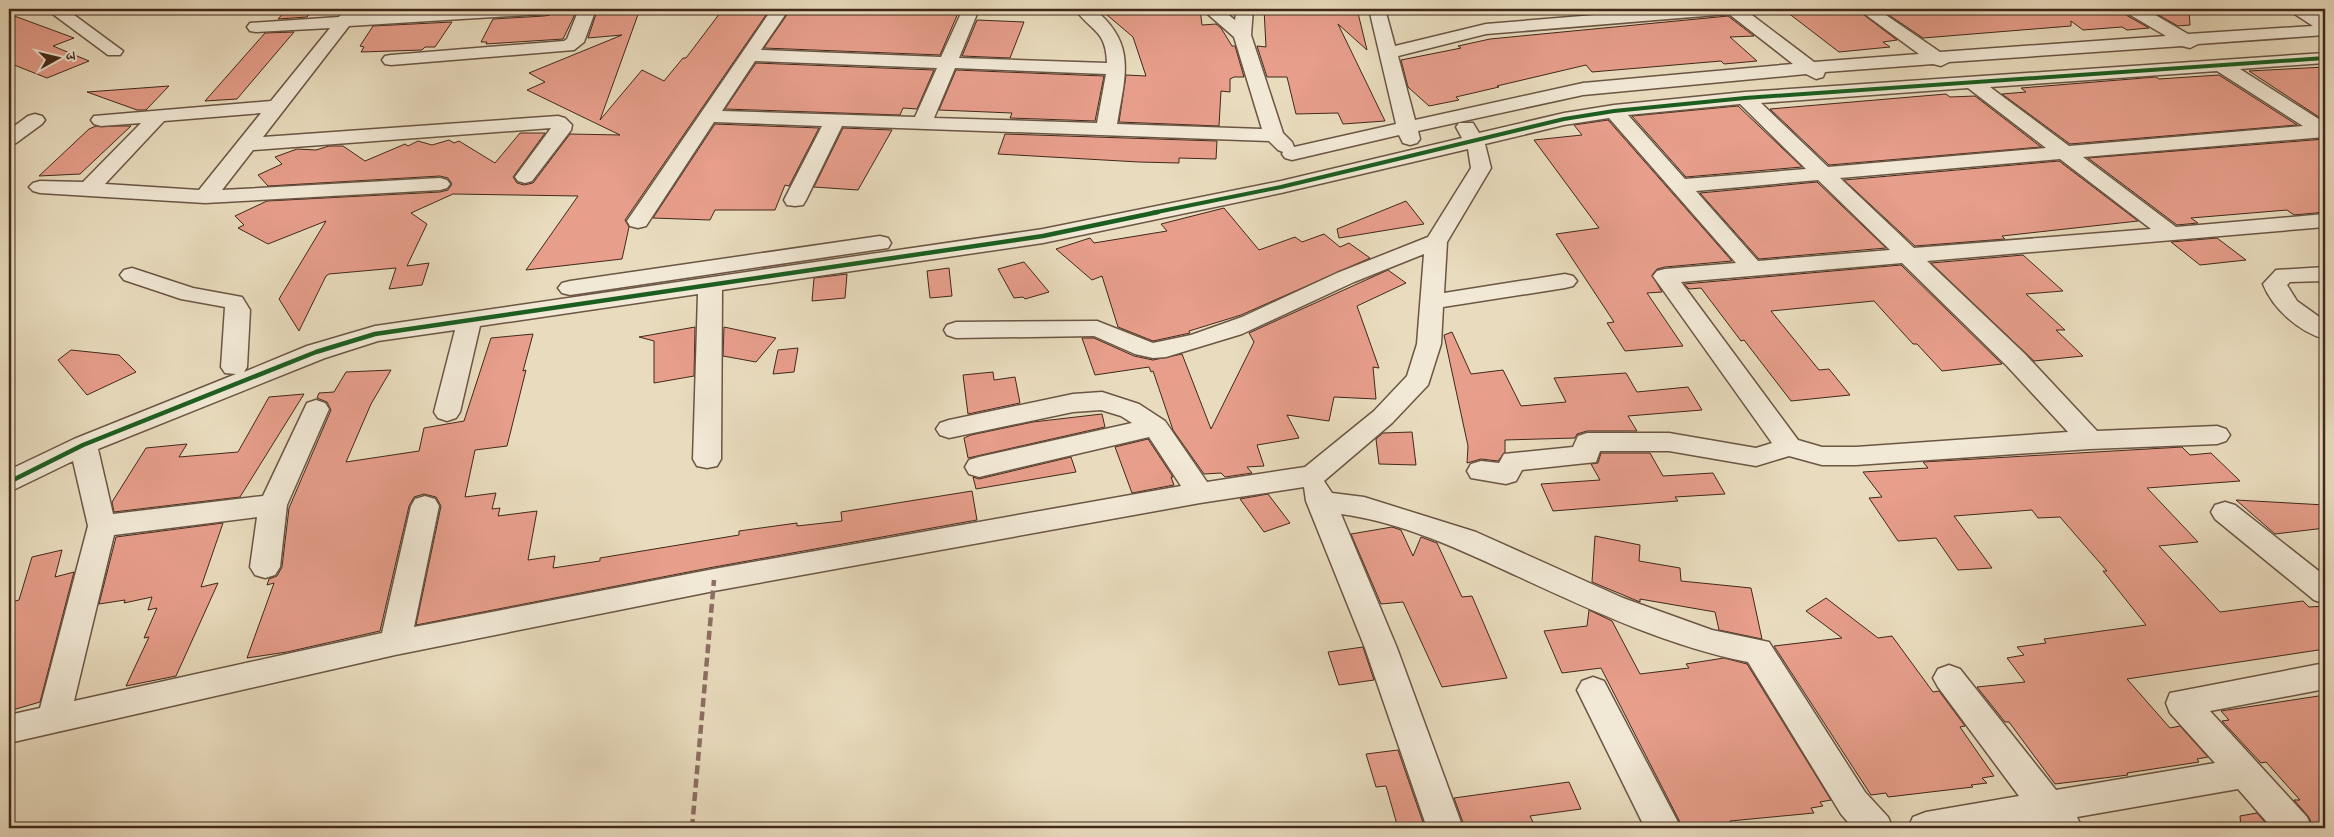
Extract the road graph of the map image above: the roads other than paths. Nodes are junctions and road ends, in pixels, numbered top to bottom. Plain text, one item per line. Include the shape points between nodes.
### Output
1 (54, 9) edge
2 (544, 9) edge
3 (588, 9) edge
4 (780, 9) edge
5 (963, 9) edge
6 (971, 9) edge
7 (1084, 9) edge
8 (1210, 9) edge
9 (1245, 9) edge
10 (1377, 9) edge
11 (1727, 9) edge
12 (1734, 9) edge
13 (1759, 9) edge
14 (1866, 9) edge
15 (2133, 9) edge
16 (2296, 9) edge
17 (482, 13) junction
18 (1616, 13) edge
19 (350, 15) edge
20 (2325, 25) edge
21 (256, 27) dead end
22 (2325, 30) edge
23 (1242, 35) junction
24 (2188, 42) junction
25 (2325, 47) edge
26 (114, 51) dead end
27 (1388, 53) junction
28 (458, 55) junction
29 (749, 55) junction
30 (1934, 58) junction
31 (2325, 58) edge
32 (391, 60) dead end
33 (2214, 60) junction
34 (948, 63) junction
35 (1115, 69) junction
36 (1964, 76) junction
37 (1837, 79) junction
38 (1745, 98) junction
39 (278, 106) junction
40 (1614, 111) junction
41 (158, 116) junction
42 (708, 116) junction
43 (35, 120) dead end
44 (101, 120) dead end
45 (835, 120) junction
46 (922, 123) junction
47 (1106, 129) junction
48 (2325, 131) edge
49 (1408, 133) junction
50 (1470, 133) junction
51 (1274, 135) junction
52 (9, 139) edge
53 (247, 144) junction
54 (2066, 153) junction
55 (1303, 165) junction
56 (1824, 173) junction
57 (525, 177) dead end
58 (440, 184) dead end
59 (1680, 186) junction
60 (40, 187) dead end
61 (88, 189) junction
62 (205, 196) junction
63 (795, 200) dead end
64 (2325, 221) edge
65 (638, 222) dead end
66 (2169, 232) junction
67 (1436, 242) junction
68 (1910, 257) junction
69 (1752, 268) junction
70 (2325, 274) edge
71 (132, 275) dead end
72 (1565, 281) dead end
73 (710, 286) junction
74 (1433, 302) junction
75 (469, 320) junction
76 (956, 330) dead end
77 (2325, 331) edge
78 (234, 367) junction
79 (316, 409) dead end
80 (447, 412) dead end
81 (1156, 426) junction
82 (949, 429) dead end
83 (2217, 435) dead end
84 (2090, 440) junction
85 (82, 445) junction
86 (1789, 447) junction
87 (707, 459) dead end
88 (9, 462) edge
89 (979, 467) dead end
90 (1481, 471) dead end
91 (9, 482) edge
92 (1317, 489) junction
93 (1200, 493) junction
94 (273, 505) junction
95 (425, 506) dead end
96 (2226, 512) dead end
97 (102, 526) junction
98 (264, 567) dead end
99 (2325, 592) edge
100 (395, 643) junction
101 (2325, 676) edge
102 (1949, 678) dead end
103 (1594, 690) dead end
104 (54, 717) junction
105 (9, 729) edge
106 (2245, 773) junction
107 (2056, 818) edge
108 (1445, 828) edge
109 (1663, 828) edge
110 (1875, 828) edge
111 (1926, 828) edge
112 (2294, 828) edge

1 - 26 street
2 - 17 street
3 - 28 street via 575,42 568,46
4 - 29 street
5 - 6 street
6 - 34 street
7 - 35 street via 1109,32 1115,46
8 - 23 street
9 - 23 street
10 - 27 street
11 - 18 street
12 - 37 street
13 - 37 street
14 - 30 street
15 - 24 street
16 - 20 street
17 - 19 street
17 - 28 street
18 - 27 street via 1486,29
19 - 21 street
19 - 39 street
22 - 24 street
23 - 51 street
24 - 30 street
24 - 33 street
25 - 33 street
27 - 49 street
28 - 32 street
29 - 34 street
29 - 42 street
30 - 36 street
30 - 37 street
31 - 33 street
33 - 36 street
33 - 48 street
34 - 35 street
34 - 46 street
35 - 47 street
36 - 37 street
36 - 54 street
37 - 38 street
37 - 49 street via 1583,89
37 - 50 street via 1627,96
38 - 40 street
38 - 56 street
39 - 41 street
39 - 53 street
40 - 50 street
40 - 59 street
41 - 44 street
41 - 61 street
42 - 45 street
42 - 65 street
43 - 52 street
45 - 46 street
45 - 63 street
46 - 47 street
47 - 51 street
48 - 54 street
49 - 50 street
49 - 55 street
50 - 55 street
50 - 67 street via 1482,158 1482,168
51 - 55 street
53 - 57 street via 558,122 562,125 561,130
53 - 62 street
54 - 56 street
54 - 66 street
55 - 73 street via 1043,236
55 - 78 street via 1055,218 703,267 414,313 346,327
56 - 59 street
56 - 68 street
58 - 62 street
59 - 69 street
60 - 61 street
61 - 62 street
64 - 66 street
66 - 68 street
67 - 74 street
67 - 76 street via 1334,283 1276,312 1195,342 1161,350 1143,349 1096,328
68 - 69 street
68 - 84 street via 2016,360
69 - 86 street via 1665,276
70 - 77 street via 2284,275 2276,284 2278,295 2291,309
71 - 78 street via 189,294 234,302 238,310
72 - 74 street
73 - 75 street
73 - 87 street
74 - 92 street via 1429,344 1419,379
75 - 80 street
75 - 85 street via 348,341
78 - 88 street via 78,428
79 - 94 street
81 - 82 street via 1130,410 1102,401 1073,403
81 - 89 street
81 - 93 street
83 - 84 street
84 - 86 street via 1856,456 1822,456
85 - 91 street
85 - 97 street
86 - 90 street via 1756,457 1669,442 1587,442 1586,455 1514,461 1506,474
92 - 93 street
92 - 108 street via 1381,648
92 - 110 street via 1466,540 1612,606 1710,642 1758,651 1854,803
93 - 100 street via 714,580
94 - 97 street
94 - 98 street
95 - 100 street
96 - 99 street
97 - 104 street
100 - 104 street
101 - 106 street via 2182,703
102 - 107 street
103 - 109 street
104 - 105 street
106 - 107 street
106 - 112 street
107 - 111 street

